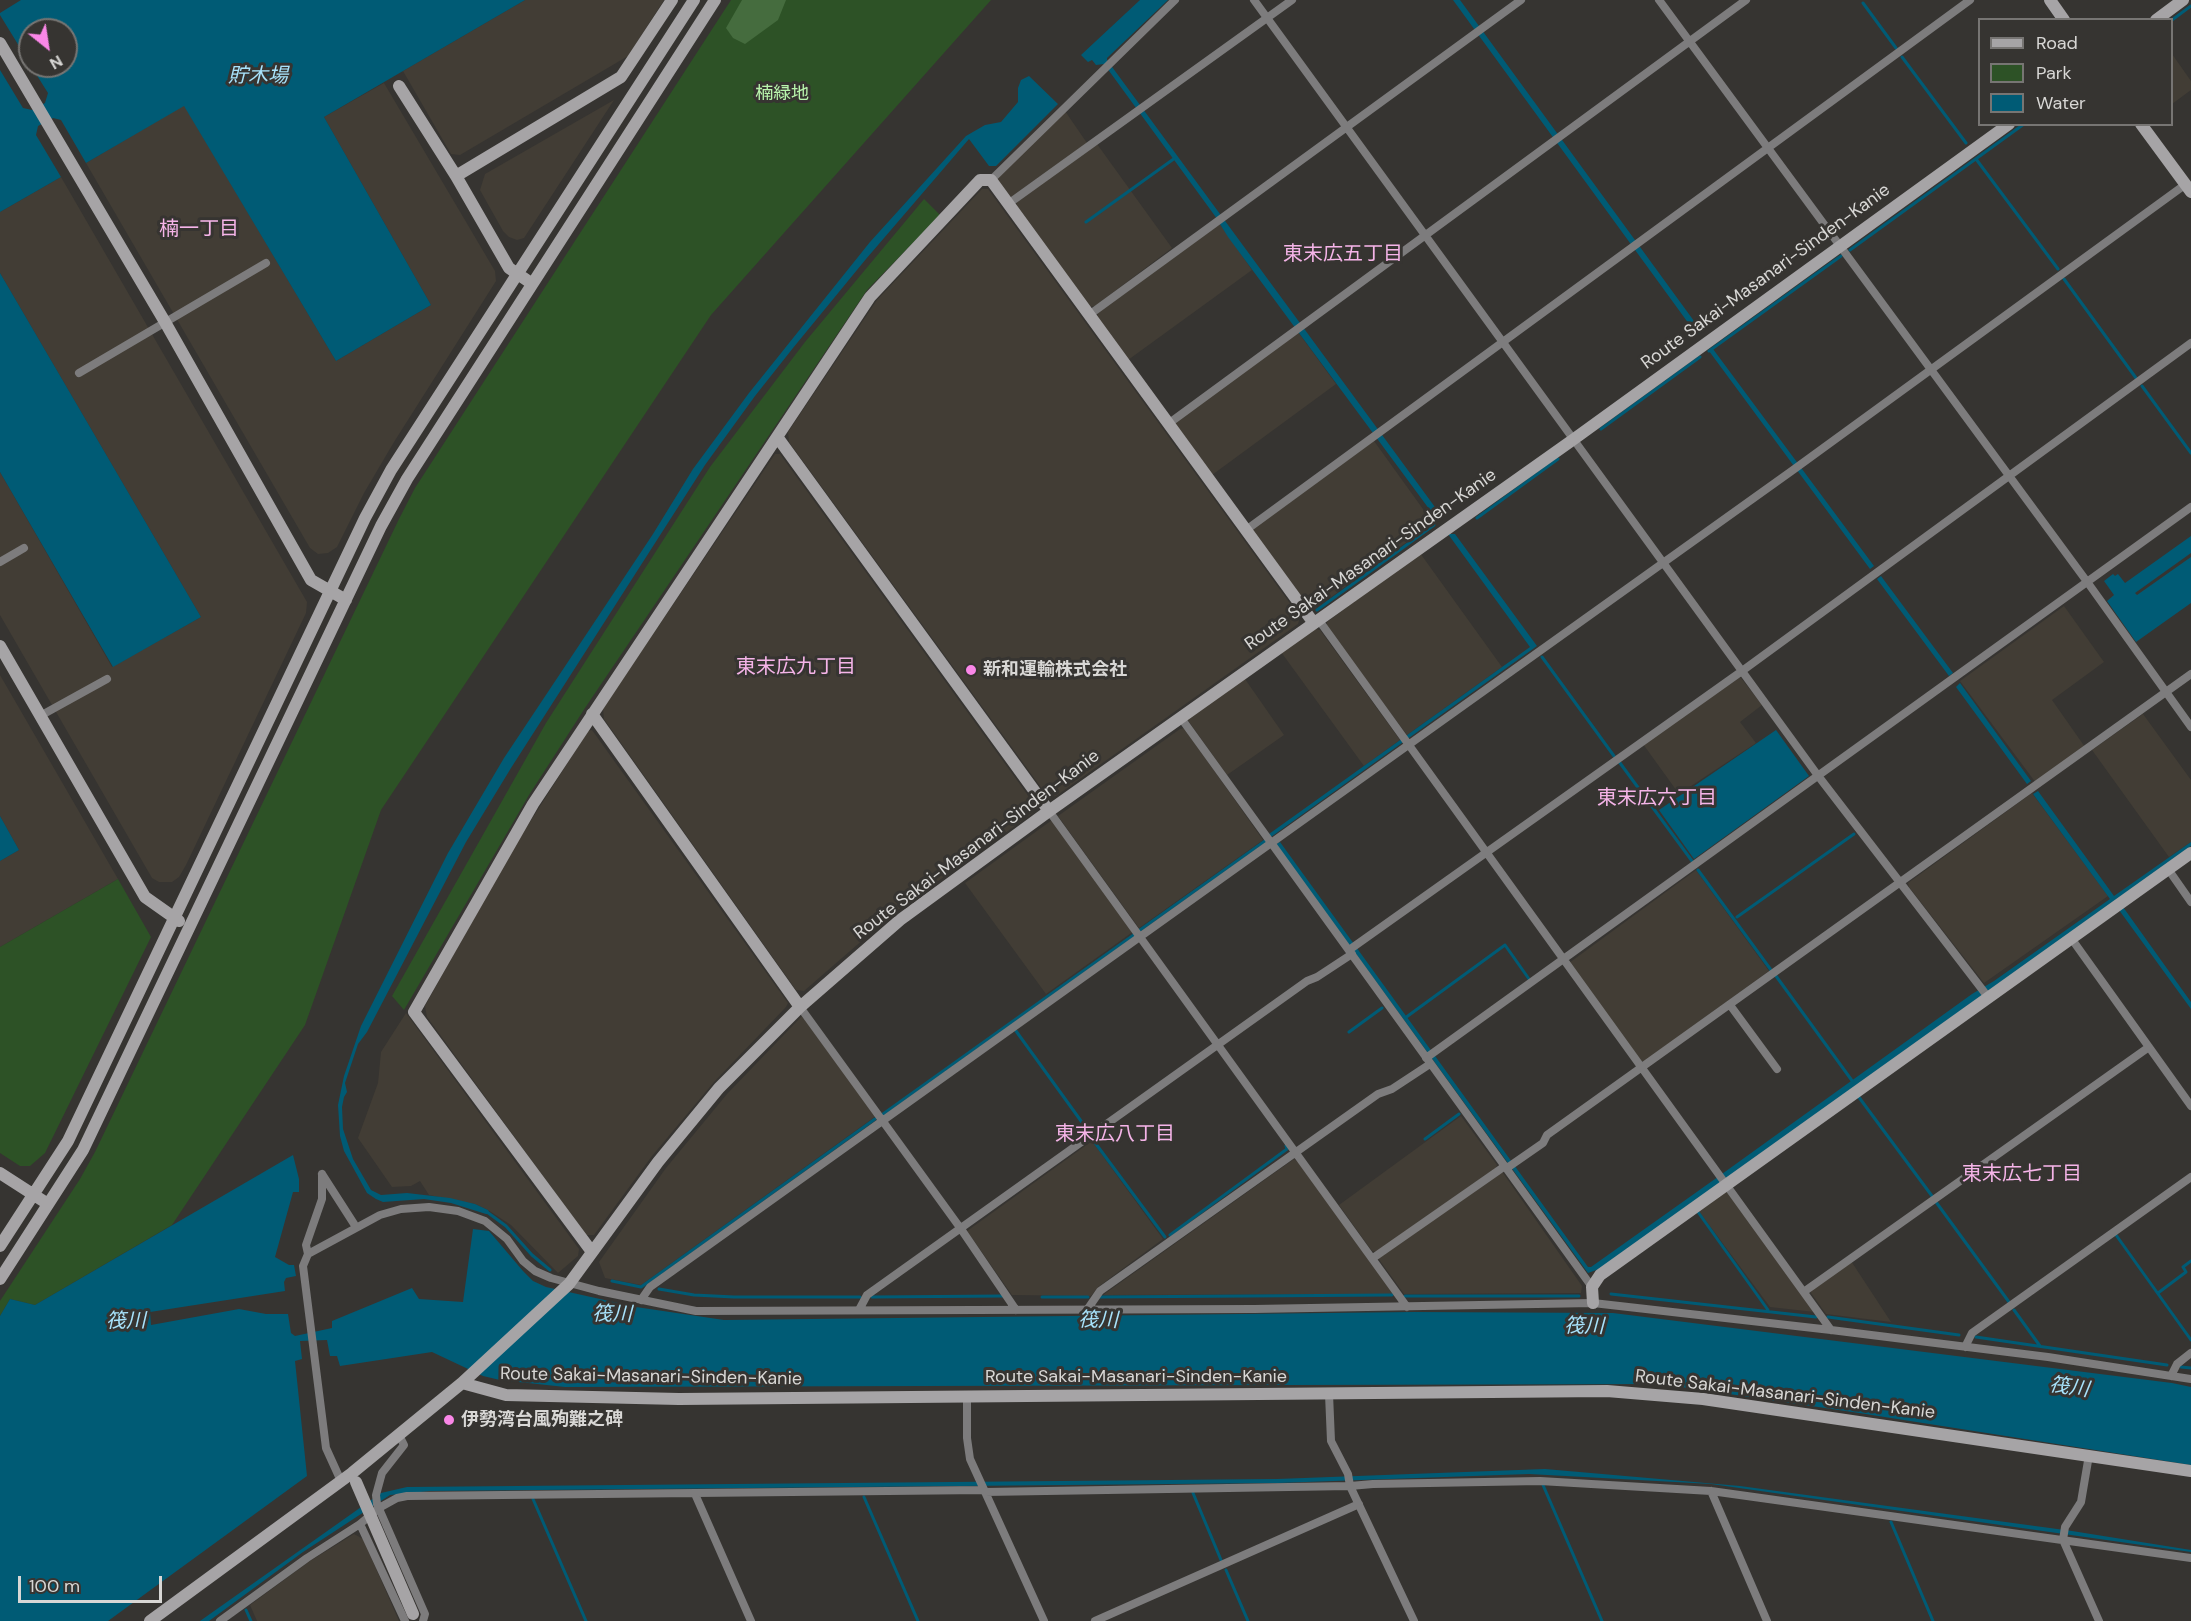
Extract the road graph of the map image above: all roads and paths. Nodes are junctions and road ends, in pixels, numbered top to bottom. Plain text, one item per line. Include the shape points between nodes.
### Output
1 (672, 0) edge
2 (694, 0) edge
3 (715, 0) edge
4 (1175, 0) edge
5 (1254, 0) edge
6 (1292, 0) edge
7 (1521, 0) edge
8 (1659, 0) edge
9 (1746, 0) edge
10 (1970, 0) edge
11 (2050, 0) edge
12 (2183, 0) edge
13 (1267, 18) junction
14 (2063, 18) edge
15 (2159, 18) edge
16 (1689, 41) junction
17 (0, 43) edge
18 (399, 86) dead end
19 (2006, 126) edge
20 (2142, 126) edge
21 (1348, 128) junction
22 (1768, 147) junction
23 (456, 176) junction
24 (991, 180) junction
25 (2188, 188) edge
26 (1008, 204) junction
27 (1425, 235) junction
28 (1840, 246) junction
29 (266, 263) dead end
30 (516, 274) junction
31 (531, 283) junction
32 (1089, 315) junction
33 (165, 322) junction
34 (1502, 341) junction
35 (2191, 343) edge
36 (1930, 369) junction
37 (79, 373) dead end
38 (1168, 424) junction
39 (778, 438) junction
40 (1574, 439) junction
41 (2008, 476) junction
42 (2191, 507) edge
43 (1246, 530) junction
44 (24, 548) dead end
45 (0, 562) edge
46 (1664, 562) junction
47 (2088, 583) junction
48 (330, 591) junction
49 (346, 600) junction
50 (1315, 621) junction
51 (0, 646) edge
52 (1742, 671) junction
53 (2191, 674) edge
54 (107, 679) dead end
55 (2166, 692) junction
56 (592, 714) junction
57 (40, 716) junction
58 (1181, 718) junction
59 (2191, 727) edge
60 (1405, 742) junction
61 (1819, 777) junction
62 (1049, 811) junction
63 (1270, 843) junction
64 (1486, 852) junction
65 (2191, 853) edge
66 (2168, 869) junction
67 (1900, 883) junction
68 (2191, 902) edge
69 (174, 918) junction
70 (188, 928) junction
71 (1141, 937) junction
72 (2072, 938) junction
73 (1352, 949) junction
74 (1563, 961) junction
75 (1984, 993) junction
76 (1730, 1005) junction
77 (800, 1007) junction
78 (1218, 1045) junction
79 (2149, 1047) junction
80 (1430, 1058) junction
81 (1641, 1068) junction
82 (1777, 1069) dead end
83 (2191, 1106) edge
84 (883, 1121) junction
85 (1296, 1152) junction
86 (1509, 1166) junction
87 (0, 1173) edge
88 (2191, 1176) edge
89 (1723, 1180) junction
90 (33, 1194) junction
91 (48, 1204) junction
92 (356, 1227) junction
93 (961, 1229) junction
94 (0, 1246) edge
95 (592, 1252) junction
96 (308, 1254) junction
97 (1373, 1258) junction
98 (0, 1279) edge
99 (569, 1284) junction
100 (1592, 1287) junction
101 (1805, 1291) junction
102 (641, 1300) junction
103 (1593, 1303) junction
104 (1407, 1307) junction
105 (859, 1310) junction
106 (1016, 1310) junction
107 (1087, 1310) junction
108 (1831, 1330) junction
109 (1965, 1347) junction
110 (2191, 1353) edge
111 (2171, 1376) junction
112 (466, 1379) junction
113 (2191, 1379) edge
114 (1329, 1394) junction
115 (967, 1396) junction
116 (399, 1435) junction
117 (2089, 1455) junction
118 (2191, 1471) edge
119 (354, 1478) junction
120 (341, 1481) junction
121 (1350, 1486) junction
122 (983, 1488) junction
123 (1712, 1491) junction
124 (695, 1494) junction
125 (377, 1502) junction
126 (1359, 1504) junction
127 (360, 1524) junction
128 (2063, 1540) junction
129 (2191, 1558) edge
130 (414, 1619) edge
131 (150, 1621) edge
132 (220, 1621) edge
133 (750, 1621) edge
134 (1044, 1621) edge
135 (1095, 1621) edge
136 (1414, 1621) edge
137 (1767, 1621) edge
138 (2099, 1621) edge

1 - 23 street via 621,77
2 - 30 street
3 - 31 street
4 - 24 street
5 - 13 street
6 - 13 street
7 - 21 street
8 - 16 street
9 - 16 street
10 - 22 street
11 - 14 street
12 - 15 street
13 - 21 street
13 - 26 street
16 - 22 street
16 - 27 street
17 - 33 street
18 - 23 street
19 - 28 street, Route Sakai-Masanari-Sinden-Kanie
20 - 25 street
21 - 27 street
21 - 32 street
22 - 28 street
22 - 34 street
23 - 30 street
24 - 26 street
24 - 39 street via 980,180 870,297
25 - 36 street
26 - 32 street
27 - 34 street
27 - 38 street
28 - 36 street
28 - 40 street, Route Sakai-Masanari-Sinden-Kanie
29 - 33 street
30 - 31 street
30 - 48 street via 391,470
31 - 49 street via 407,479
32 - 38 street
33 - 37 street
33 - 48 street via 311,580
34 - 40 street
34 - 43 street
35 - 41 street
36 - 41 street
36 - 46 street
38 - 43 street
39 - 56 street
39 - 62 street
40 - 46 street
40 - 50 street, Route Sakai-Masanari-Sinden-Kanie
41 - 47 street
41 - 52 street
42 - 47 street
43 - 50 street
44 - 45 street
46 - 52 street
46 - 60 street
47 - 55 street
47 - 61 street
48 - 49 street
48 - 69 street
49 - 70 street
50 - 58 street, Route Sakai-Masanari-Sinden-Kanie
50 - 60 street
51 - 57 street
52 - 61 street
52 - 64 street
53 - 55 street
54 - 57 street
55 - 59 street
55 - 67 street
56 - 77 street
56 - 95 street via 533,804 414,1012
57 - 69 street via 145,897
58 - 62 street, Route Sakai-Masanari-Sinden-Kanie
58 - 63 street
60 - 63 street
60 - 64 street
61 - 67 street
61 - 74 street
62 - 71 street
62 - 77 street, Route Sakai-Masanari-Sinden-Kanie via 900,920
63 - 71 street
63 - 73 street
64 - 73 street
64 - 74 street
65 - 66 street
66 - 68 street
66 - 72 street
67 - 75 street
67 - 76 street
69 - 70 street
69 - 90 street via 68,1141
70 - 91 street via 83,1150
71 - 78 street
71 - 84 street
72 - 75 street
72 - 79 street
73 - 78 street
73 - 80 street
74 - 80 street
74 - 81 street
75 - 89 street
76 - 81 street
76 - 82 street
77 - 84 street
77 - 95 street, Route Sakai-Masanari-Sinden-Kanie via 719,1088
78 - 85 street
78 - 93 street
79 - 83 street
79 - 101 street
80 - 85 street via 1392,1089 1377,1094
80 - 86 street
81 - 86 street
81 - 89 street
84 - 93 street
84 - 102 street via 650,1287
85 - 97 street
85 - 107 street via 1100,1291
86 - 97 street
86 - 100 street
87 - 90 street
88 - 109 street via 1972,1333
89 - 100 street via 1600,1275
89 - 101 street
90 - 91 street
90 - 94 street
91 - 98 street
92 - 96 street
92 - 96 street via 322,1174 322,1199 306,1245
92 - 99 street via 401,1209 458,1211 485,1221 535,1271
93 - 105 street via 867,1295
93 - 106 street
95 - 99 street, Route Sakai-Masanari-Sinden-Kanie
96 - 120 street via 303,1266 326,1448
97 - 104 street
99 - 102 street
99 - 112 street, Route Sakai-Masanari-Sinden-Kanie
100 - 103 street
101 - 108 street
102 - 105 street via 696,1311
103 - 104 street
103 - 108 street
104 - 107 street
105 - 106 street
106 - 107 street
108 - 109 street
109 - 111 street
110 - 111 street via 2177,1364
111 - 113 street
112 - 115 street, Route Sakai-Masanari-Sinden-Kanie via 506,1395 679,1399
112 - 116 street
114 - 115 street, Route Sakai-Masanari-Sinden-Kanie
114 - 117 street, Route Sakai-Masanari-Sinden-Kanie via 1656,1394
114 - 121 street via 1331,1441
115 - 122 street via 970,1459
116 - 119 street
116 - 125 street via 404,1445 382,1473
117 - 118 street, Route Sakai-Masanari-Sinden-Kanie
117 - 128 street via 2081,1502 2065,1527
119 - 120 street
119 - 130 street, bridge
120 - 131 street
121 - 122 street
121 - 123 street via 1540,1480
121 - 126 street
122 - 124 street
122 - 134 street
123 - 128 street via 1902,1513
123 - 137 street
124 - 125 street via 423,1495
124 - 133 street
125 - 127 street
125 - 130 street via 425,1614
126 - 135 street
126 - 136 street
127 - 130 street
127 - 132 street
128 - 129 street
128 - 138 street

